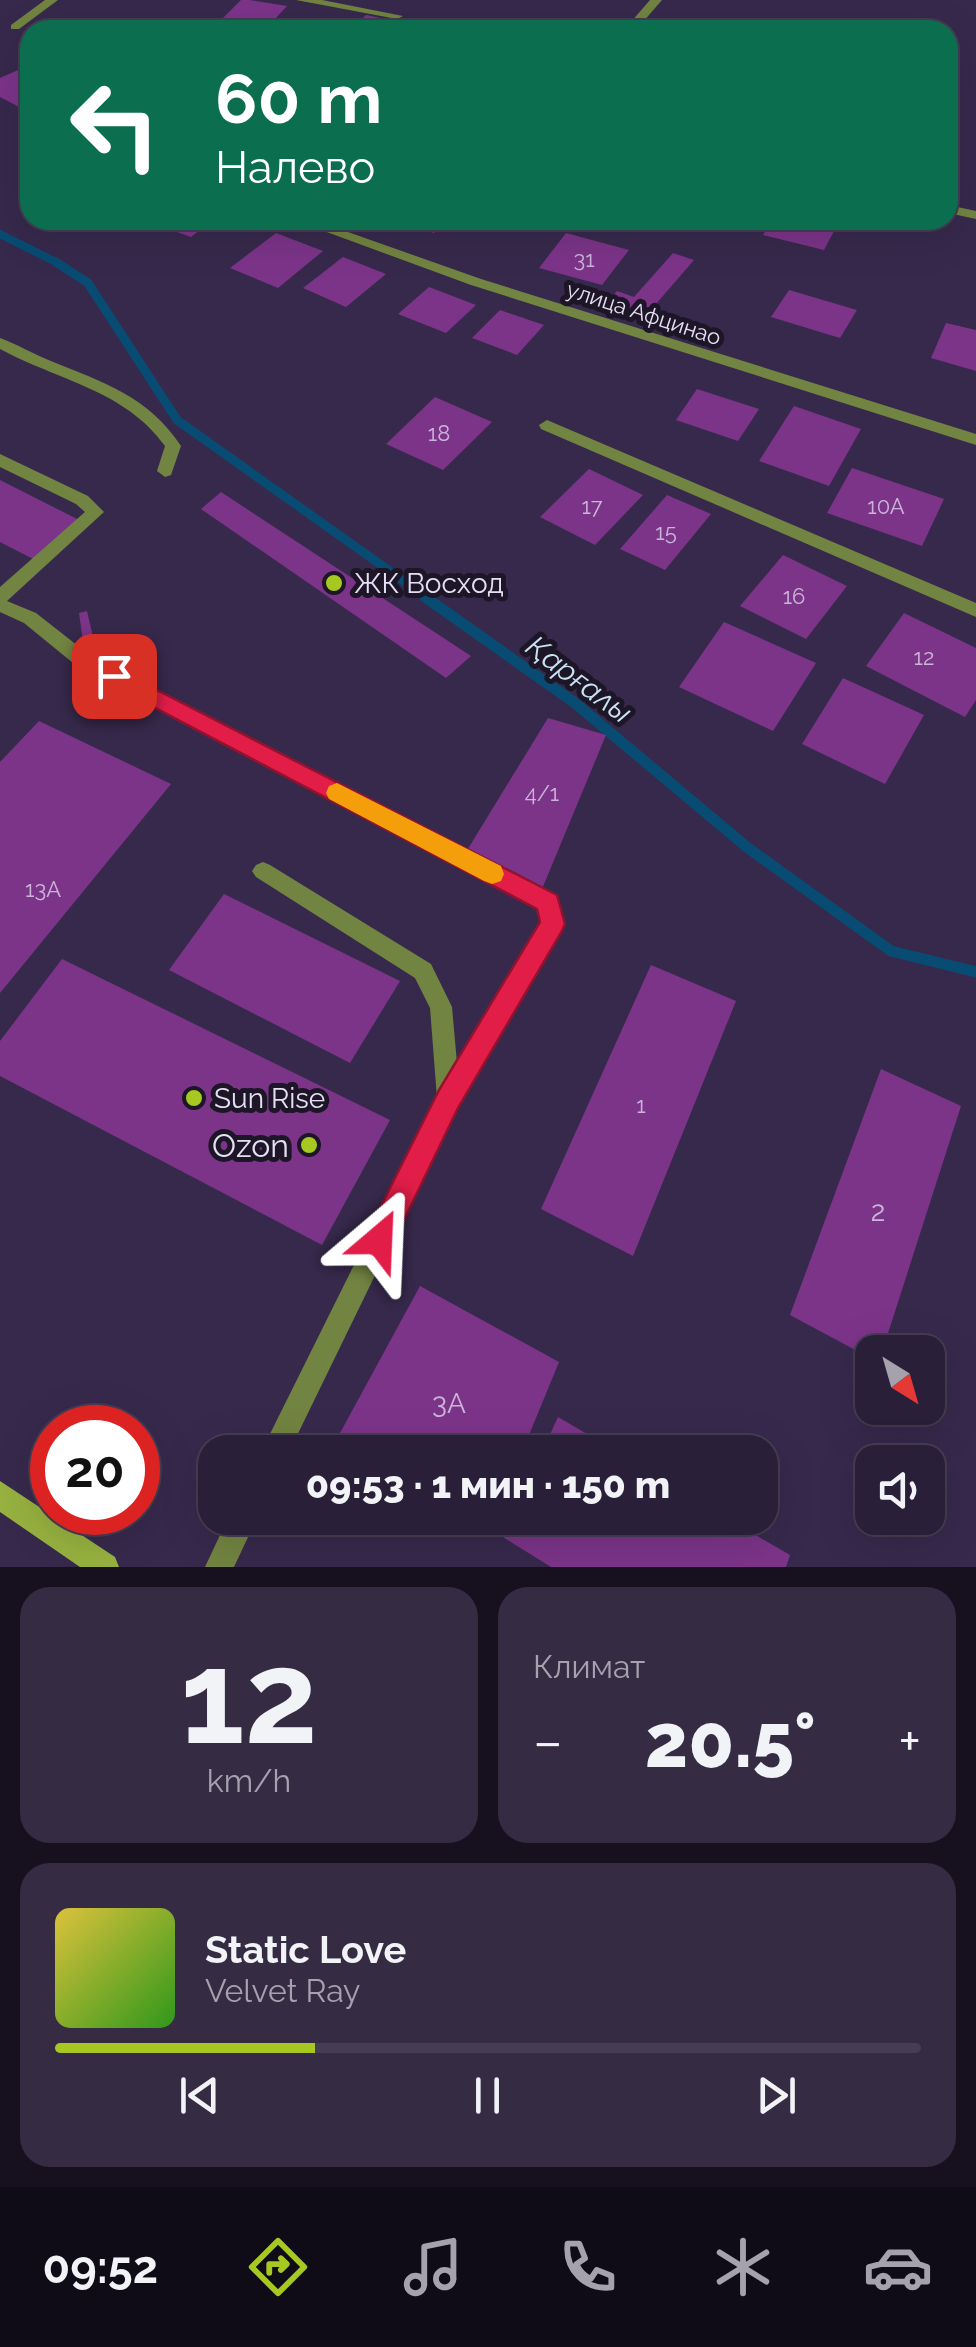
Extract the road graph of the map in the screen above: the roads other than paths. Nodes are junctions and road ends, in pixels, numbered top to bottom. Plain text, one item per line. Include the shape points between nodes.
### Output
1 (52, 0) edge
2 (302, 0) edge
3 (656, 0) edge
4 (398, 16) dead end
5 (25, 20) edge
6 (639, 20) edge
7 (20, 23) edge
8 (15, 27) dead end
9 (330, 230) edge
10 (0, 343) edge
11 (548, 425) dead end
12 (976, 440) edge
13 (0, 460) edge
14 (166, 471) dead end
15 (0, 597) edge
16 (0, 605) edge
17 (976, 610) edge
18 (263, 871) dead end
19 (449, 1099) junction
20 (283, 1435) edge
21 (0, 1494) edge
22 (235, 1535) edge
23 (105, 1567) edge
24 (219, 1567) edge

1 - 5 street
2 - 4 street
3 - 6 street
7 - 8 street
9 - 12 street, улица Афцинао
10 - 14 street via 131,403 161,425 172,446
11 - 17 street
13 - 15 street via 96,512
16 - 19 street via 30,618 80,658 548,903 553,924
18 - 19 street via 423,971 441,1007
19 - 20 street
21 - 23 main road
22 - 24 street

